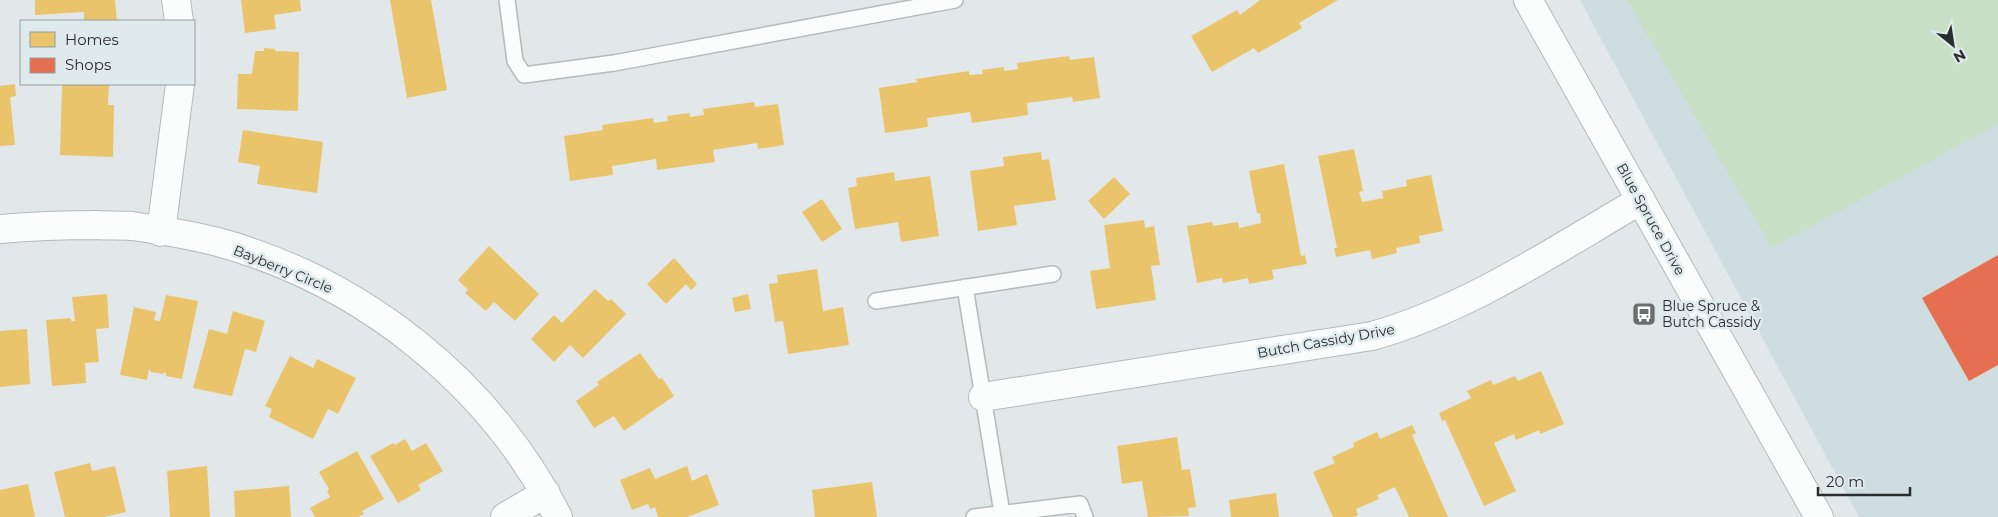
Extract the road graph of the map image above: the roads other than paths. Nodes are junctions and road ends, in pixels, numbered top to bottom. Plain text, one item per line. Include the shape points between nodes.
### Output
1 (176, 0) edge
2 (507, 0) edge
3 (955, 0) edge
4 (1528, 0) edge
5 (179, 20) edge
6 (180, 85) edge
7 (1641, 200) junction
8 (0, 230) edge
9 (161, 232) junction
10 (1053, 274) dead end
11 (965, 287) junction
12 (876, 300) dead end
13 (983, 398) junction
14 (546, 493) junction
15 (1002, 513) junction
16 (505, 517) edge
17 (558, 517) edge
18 (974, 517) edge
19 (1086, 517) edge
20 (1819, 517) edge

1 - 5 street
2 - 3 lane via 515,61 524,75 614,63
4 - 7 street, Blue Spruce Drive
6 - 9 street
7 - 13 street, Butch Cassidy Drive via 1464,301 1404,327 1362,337
7 - 20 street, Blue Spruce Drive
8 - 9 street, Bayberry Circle via 43,224 131,226
9 - 14 street, Bayberry Circle via 217,242 263,257 325,284 384,319 440,362 495,419
10 - 11 lane
11 - 12 lane
11 - 13 lane
13 - 15 lane
14 - 16 street
14 - 17 street, Bayberry Circle
15 - 18 lane
15 - 19 lane via 1080,504

